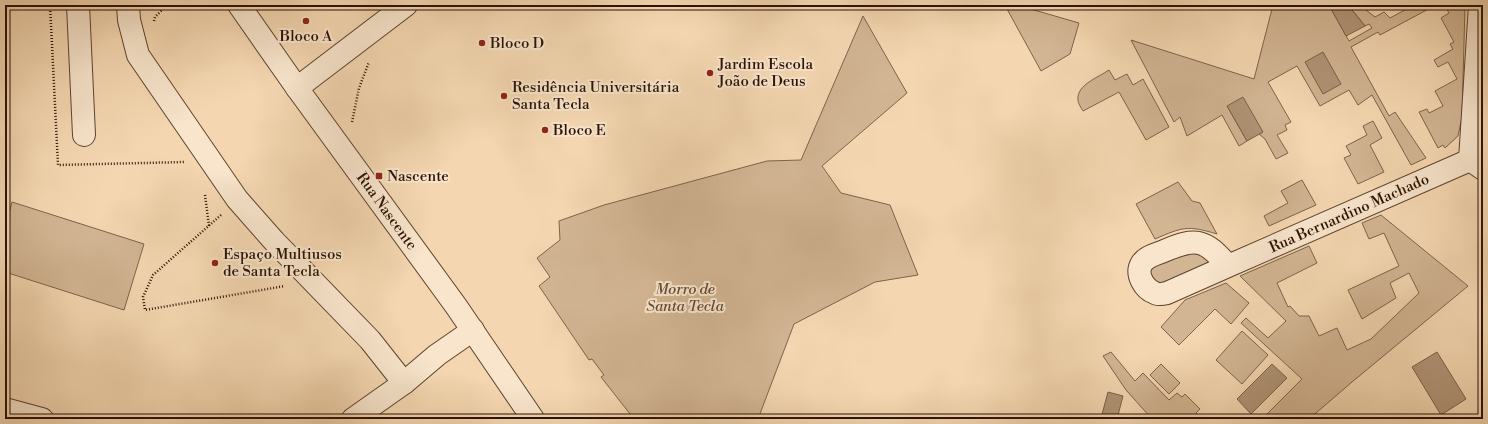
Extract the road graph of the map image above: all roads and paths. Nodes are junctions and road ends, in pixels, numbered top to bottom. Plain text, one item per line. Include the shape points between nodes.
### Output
1 (50, 5) edge
2 (78, 5) edge
3 (128, 5) edge
4 (239, 5) edge
5 (406, 5) edge
6 (1481, 16) edge
7 (370, 58) dead end
8 (297, 88) junction
9 (1479, 97) edge
10 (351, 129) dead end
11 (84, 135) dead end
12 (193, 162) dead end
13 (1476, 164) edge
14 (226, 210) dead end
15 (1228, 266) dead end
16 (288, 285) dead end
17 (473, 330) junction
18 (404, 383) junction
19 (5, 409) edge
20 (42, 419) edge
21 (353, 419) edge
22 (534, 419) edge

1 - 12 path via 58,165
2 - 11 street
3 - 18 street via 138,55 237,199 370,340
4 - 8 street, Rua Nascente
5 - 8 street
6 - 9 street
7 - 10 path via 369,66 358,88
8 - 17 street, Rua Nascente
9 - 13 street
13 - 15 street, Rua Bernardino Machado
14 - 16 path via 153,275 143,297 145,310
17 - 18 street via 437,355
17 - 22 street, Rua Nascente
18 - 21 street
19 - 20 street

